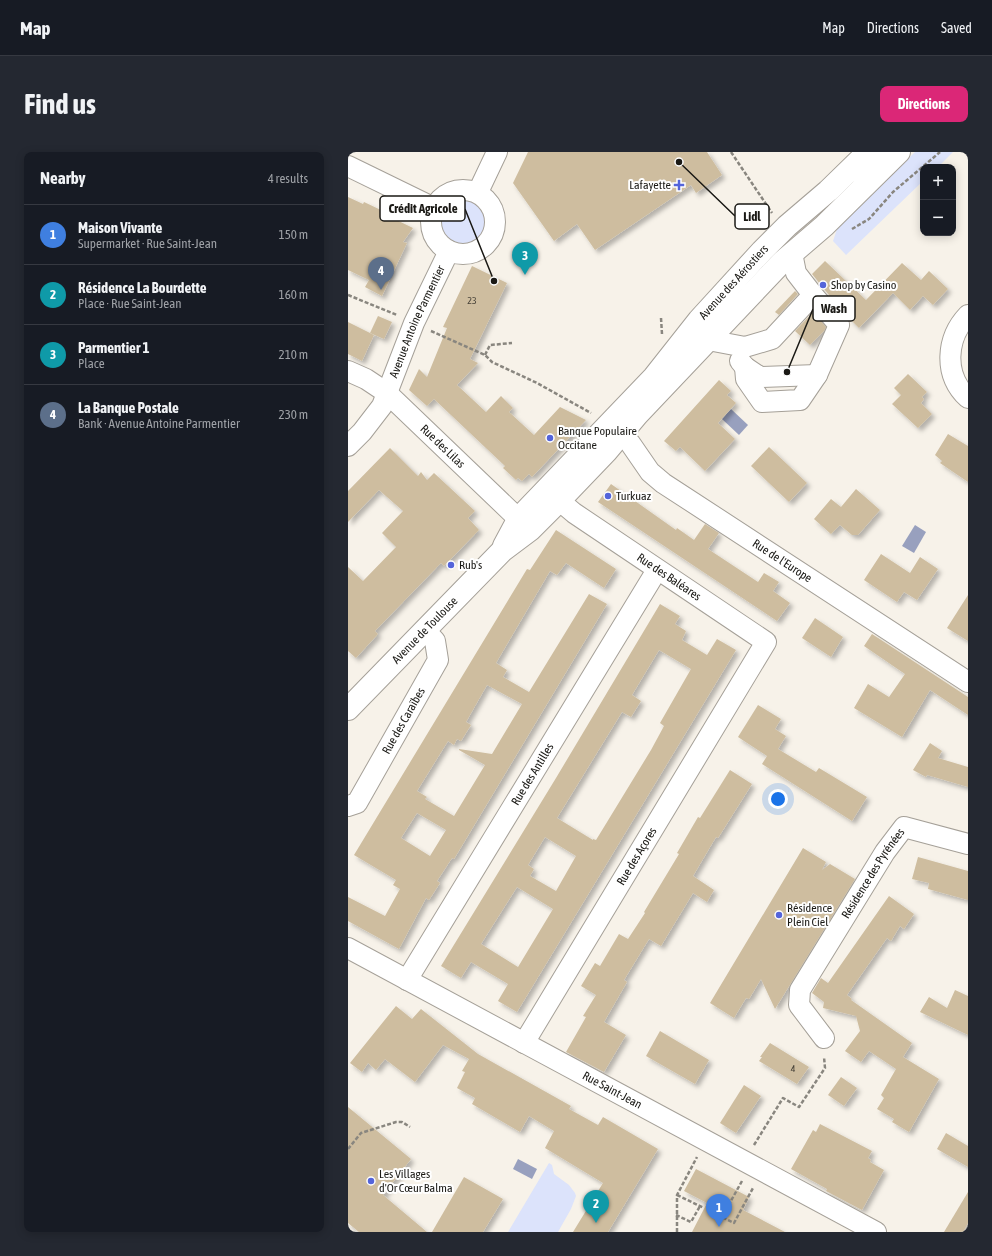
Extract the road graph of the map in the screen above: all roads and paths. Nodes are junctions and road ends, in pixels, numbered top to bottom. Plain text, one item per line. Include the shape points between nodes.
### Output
1 (497, 152) edge
2 (731, 152) edge
3 (868, 152) edge
4 (881, 152) edge
5 (899, 152) edge
6 (940, 152) edge
7 (348, 166) edge
8 (478, 192) junction
9 (434, 208) junction
10 (775, 217) dead end
11 (824, 226) junction
12 (449, 251) junction
13 (792, 252) junction
14 (348, 295) edge
15 (813, 295) junction
16 (968, 315) edge
17 (414, 323) junction
18 (717, 341) junction
19 (512, 343) dead end
20 (485, 355) junction
21 (680, 370) junction
22 (348, 371) edge
23 (387, 393) junction
24 (968, 398) edge
25 (609, 424) junction
26 (348, 446) edge
27 (553, 496) junction
28 (524, 524) junction
29 (657, 570) junction
30 (425, 630) junction
31 (749, 670) joint
32 (968, 682) edge
33 (348, 709) edge
34 (348, 806) edge
35 (968, 844) edge
36 (348, 948) edge
37 (407, 980) junction
38 (824, 1038) dead end
39 (524, 1043) junction
40 (824, 1068) dead end
41 (410, 1127) dead end
42 (706, 1141) junction
43 (348, 1149) edge
44 (744, 1161) junction
45 (742, 1181) dead end
46 (753, 1187) dead end
47 (677, 1195) junction
48 (700, 1206) junction
49 (704, 1208) dead end
50 (676, 1215) junction
51 (717, 1216) dead end
52 (722, 1217) junction
53 (677, 1232) edge
54 (876, 1232) edge

1 - 8 street
2 - 10 path
3 - 25 main road, Avenue des Aérostiers via 762,251 699,320 654,377
4 - 21 street via 846,188 792,234 714,317
5 - 11 main road, Avenue des Aérostiers
6 - 11 path via 893,192 869,219 847,232 836,235
7 - 9 street
8 - 9 street via 457,190 448,193 439,199
8 - 12 street via 490,203 494,211 496,227 493,235 487,244 469,254
9 - 12 street via 431,220 432,233
11 - 13 main road, Avenue des Aérostiers
12 - 17 street, Avenue Antoine Parmentier
13 - 15 street via 796,273
13 - 18 main road, Avenue des Aérostiers
14 - 17 path
15 - 18 street via 772,339 745,347
15 - 18 street via 839,325 817,375 800,400 762,402 746,378 745,367
16 - 24 street via 954,335 950,352 955,380
17 - 20 path
17 - 23 street, Avenue Antoine Parmentier
18 - 21 main road, Avenue des Aérostiers
19 - 20 path via 490,345
20 - 25 path via 492,362 543,386
21 - 25 main road, Avenue des Aérostiers via 637,415
22 - 23 street, Rue des Lilas
23 - 26 street, Avenue Antoine Parmentier via 382,406
23 - 28 street, Rue des Lilas
25 - 27 main road, Avenue de Toulouse
25 - 32 street, Rue de l'Europe via 630,444 650,472 664,483
27 - 28 main road, Avenue de Toulouse
27 - 29 street, Rue des Baléares
28 - 30 main road, Avenue de Toulouse via 502,551
29 - 31 street, Rue des Baléares via 766,642
29 - 37 street, Rue des Antilles
30 - 33 main road, Avenue de Toulouse
30 - 34 street, Rue des Caraïbes via 435,641 438,660 357,803
31 - 39 street, Rue des Açores
35 - 38 street, Résidence des Pyrénées via 904,827 884,852 800,990 799,1005
36 - 37 street, Rue Saint-Jean
37 - 39 street, Rue Saint-Jean
39 - 42 street, Rue Saint-Jean
40 - 44 path via 799,1107 783,1098
41 - 43 path via 402,1122 396,1122 361,1133
42 - 44 street, Rue Saint-Jean
42 - 47 path
44 - 54 street, Rue Saint-Jean
45 - 52 path
46 - 52 path via 734,1223
47 - 48 path
47 - 50 path
48 - 49 path
48 - 50 path via 691,1222
50 - 53 path
51 - 52 path

